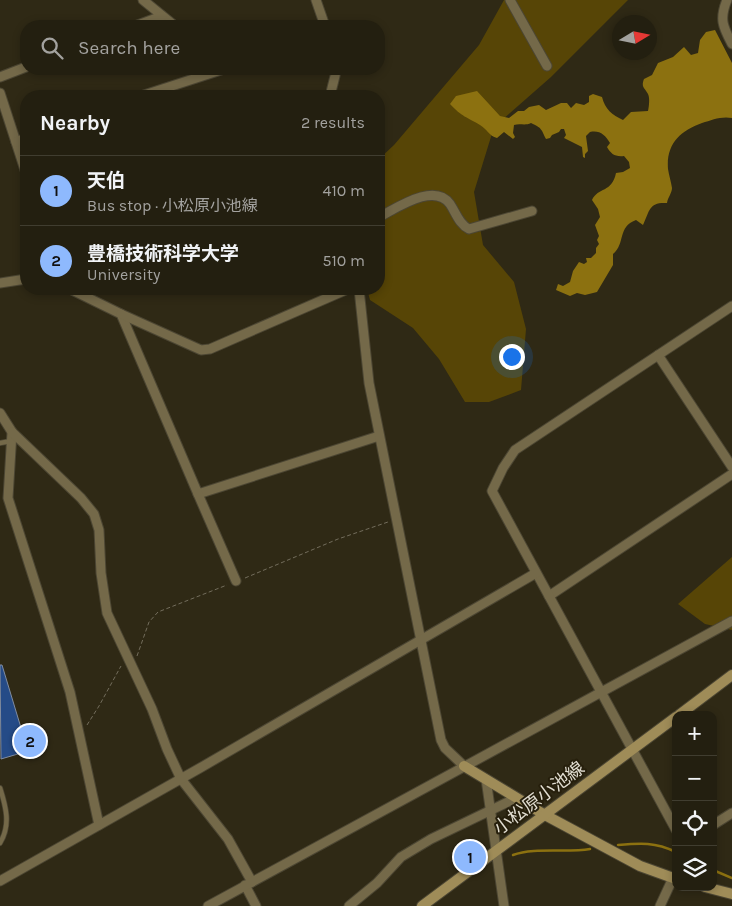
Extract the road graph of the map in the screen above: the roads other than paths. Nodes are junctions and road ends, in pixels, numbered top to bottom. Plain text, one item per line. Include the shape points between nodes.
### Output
1 (143, 0) edge
2 (316, 0) edge
3 (510, 0) edge
4 (727, 0) edge
5 (162, 16) junction
6 (151, 20) edge
7 (167, 20) edge
8 (323, 20) edge
9 (732, 44) edge
10 (547, 66) dead end
11 (20, 69) edge
12 (203, 75) edge
13 (336, 75) edge
14 (0, 77) edge
15 (160, 90) edge
16 (332, 90) edge
17 (0, 93) edge
18 (20, 140) edge
19 (16, 142) junction
20 (20, 154) edge
21 (532, 211) dead end
22 (385, 214) edge
23 (20, 280) edge
24 (0, 283) edge
25 (82, 295) edge
26 (334, 295) edge
27 (361, 295) edge
28 (732, 306) edge
29 (121, 314) junction
30 (658, 355) junction
31 (0, 413) edge
32 (379, 436) junction
33 (12, 437) junction
34 (0, 444) edge
35 (732, 467) edge
36 (732, 474) edge
37 (198, 494) junction
38 (536, 573) junction
39 (236, 582) road end
40 (549, 596) junction
41 (732, 621) edge
42 (421, 640) junction
43 (732, 675) edge
44 (601, 692) junction
45 (684, 711) edge
46 (672, 720) edge
47 (633, 749) junction
48 (464, 766) junction
49 (181, 778) junction
50 (486, 779) junction
51 (0, 788) edge
52 (516, 798) junction
53 (490, 810) junction
54 (732, 813) edge
55 (544, 815) junction
56 (672, 822) edge
57 (717, 823) edge
58 (99, 825) junction
59 (0, 843) edge
60 (497, 850) junction
61 (672, 878) edge
62 (0, 881) edge
63 (672, 883) edge
64 (248, 884) junction
65 (717, 890) edge
66 (732, 894) edge
67 (208, 906) edge
68 (256, 906) edge
69 (349, 906) edge
70 (422, 906) edge
71 (504, 906) edge
72 (660, 906) edge

1 - 5 street
2 - 8 street
3 - 10 street
4 - 9 street via 723,27
5 - 6 street
5 - 7 street
11 - 14 street
12 - 15 street
13 - 16 street
17 - 19 street
18 - 19 street
19 - 20 street
21 - 22 street via 468,229 445,198 436,195 418,198
23 - 24 street
25 - 29 street
26 - 29 street via 210,349 201,350
27 - 32 street via 369,384
28 - 30 street
29 - 37 street
30 - 35 street
30 - 38 street via 515,450 503,468 492,492
31 - 33 street
32 - 37 street
32 - 42 street
33 - 34 lane
33 - 49 street via 81,498 94,514 99,530 107,613
33 - 58 street via 8,498 70,692
36 - 40 street
37 - 39 street
38 - 40 street
38 - 42 street
40 - 44 street
41 - 44 street
42 - 48 street via 441,740
42 - 49 street
43 - 45 main road
44 - 47 street
44 - 48 street
46 - 47 main road, 小松原小池線
47 - 55 main road, 小松原小池線
47 - 56 street
48 - 50 main road
48 - 64 street
49 - 58 street
49 - 64 street via 228,839
50 - 52 main road
50 - 53 street
51 - 59 lane via 7,826
52 - 53 street
52 - 55 main road
53 - 60 street
53 - 69 street via 401,857
54 - 57 street
55 - 60 main road, 小松原小池線
55 - 61 main road via 640,866
58 - 62 street
60 - 70 main road, 小松原小池線
60 - 71 street
63 - 72 street
64 - 67 street
64 - 68 street
65 - 66 main road

